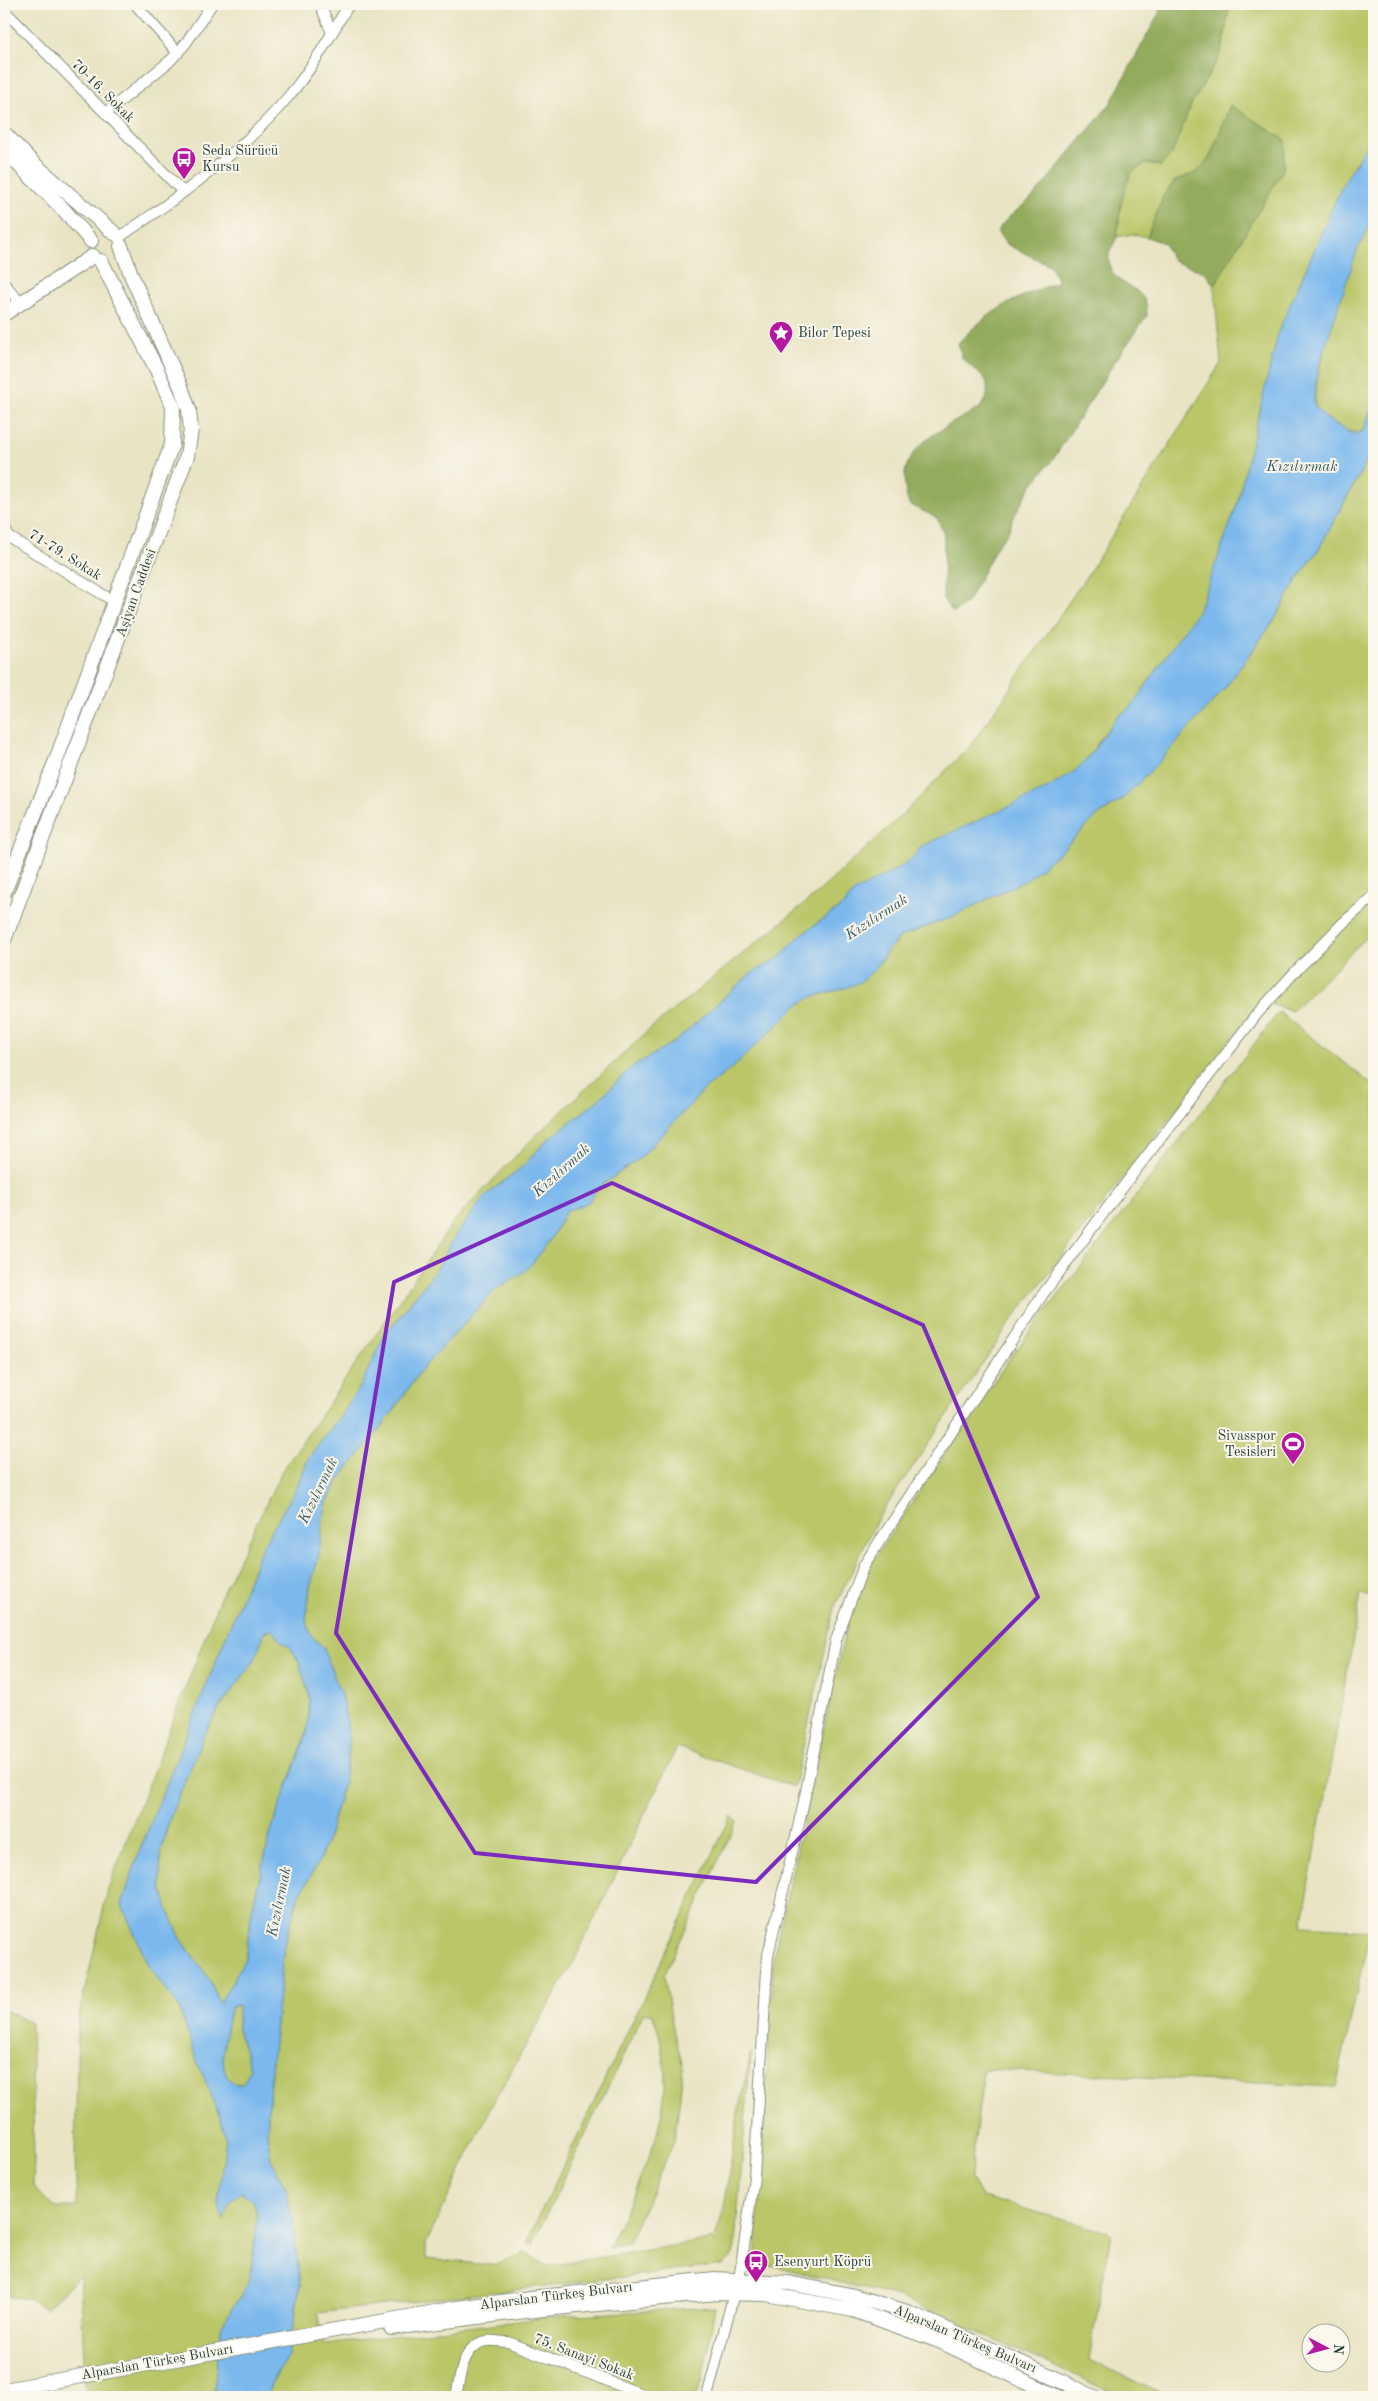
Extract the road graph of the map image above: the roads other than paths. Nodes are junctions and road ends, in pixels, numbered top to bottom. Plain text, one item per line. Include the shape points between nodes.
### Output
1 (134, 4) edge
2 (212, 4) edge
3 (320, 4) edge
4 (349, 4) edge
5 (4, 10) edge
6 (332, 32) junction
7 (178, 53) junction
8 (106, 114) junction
9 (4, 133) edge
10 (4, 150) edge
11 (183, 192) junction
12 (118, 239) junction
13 (91, 241) junction
14 (97, 259) junction
15 (4, 284) edge
16 (22, 304) junction
17 (4, 314) edge
18 (6, 535) edge
19 (115, 602) junction
20 (4, 892) edge
21 (1374, 896) edge
22 (4, 940) edge
23 (737, 2287) junction
24 (26, 2389) junction
25 (4, 2390) edge
26 (4, 2396) edge
27 (456, 2397) edge
28 (649, 2397) edge
29 (707, 2397) edge
30 (1059, 2397) edge
31 (1093, 2397) edge

1 - 7 street
2 - 7 street
3 - 6 street
4 - 6 street
5 - 8 street, 70-16. Sokak
6 - 11 street via 289,96 242,145
7 - 8 street
8 - 11 street, 70-16. Sokak
9 - 12 street
10 - 13 street
11 - 12 street
12 - 13 street via 102,231
12 - 14 street via 115,259
12 - 22 street, Aşiyan Caddesi via 186,402 191,430 187,456
13 - 14 street via 90,249
14 - 16 street
14 - 19 street, Aşiyan Caddesi via 157,370 173,407 172,444
15 - 16 street
16 - 17 street
18 - 19 street, 71-79. Sokak
19 - 20 street, Aşiyan Caddesi
21 - 23 street via 1299,967 1257,1014 1135,1171 1043,1294 864,1565 836,1640 803,1806 768,1955 754,2177
23 - 24 street, Alparslan Türkeş Bulvarı via 716,2279 530,2298
23 - 29 street
23 - 30 street, Alparslan Türkeş Bulvarı via 854,2310 939,2341
23 - 31 street, Alparslan Türkeş Bulvarı via 788,2283 850,2294 910,2313
24 - 25 street, Alparslan Türkeş Bulvarı
24 - 26 street, Alparslan Türkeş Bulvarı
27 - 28 street, 75. Sanayi Sokak via 463,2365 472,2348 486,2341 508,2342

